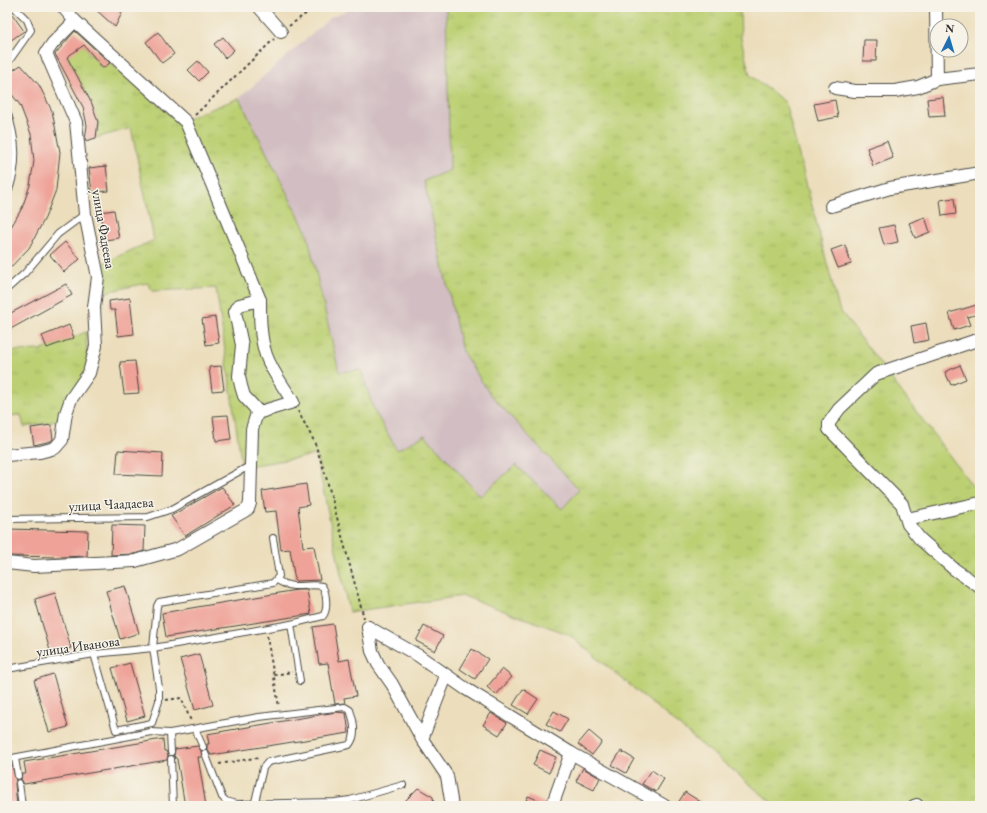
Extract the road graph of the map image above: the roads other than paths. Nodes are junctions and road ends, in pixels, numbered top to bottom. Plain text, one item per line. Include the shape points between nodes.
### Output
1 (14, 7) edge
2 (63, 7) edge
3 (259, 7) edge
4 (936, 7) edge
5 (75, 21) junction
6 (281, 32) road end
7 (7, 63) edge
8 (980, 74) edge
9 (937, 79) junction
10 (834, 88) dead end
11 (7, 111) edge
12 (980, 173) edge
13 (7, 195) edge
14 (831, 206) dead end
15 (85, 214) junction
16 (7, 289) edge
17 (260, 300) junction
18 (980, 339) edge
19 (257, 414) junction
20 (7, 455) edge
21 (251, 465) junction
22 (980, 503) edge
23 (7, 519) edge
24 (907, 519) junction
25 (273, 538) dead end
26 (7, 563) edge
27 (277, 580) junction
28 (980, 588) edge
29 (291, 624) junction
30 (153, 648) junction
31 (94, 654) junction
32 (7, 669) edge
33 (446, 676) junction
34 (300, 681) dead end
35 (195, 729) junction
36 (170, 733) junction
37 (422, 739) junction
38 (571, 753) junction
39 (15, 758) junction
40 (7, 759) edge
41 (403, 785) dead end
42 (255, 805) edge
43 (22, 806) edge
44 (173, 806) edge
45 (452, 806) edge
46 (552, 806) edge
47 (665, 806) edge
48 (914, 806) edge
49 (917, 806) edge

1 - 7 lane via 27,20 31,30
2 - 5 street
3 - 6 street
4 - 9 street
5 - 15 street, улица Фадеева via 53,43 46,54 76,122
5 - 17 street via 186,122
8 - 9 street
9 - 10 street via 918,87 895,91
11 - 13 lane via 14,133 16,158 13,181
12 - 14 street via 890,188
15 - 16 lane via 58,234 25,273
15 - 20 street, улица Фадеева via 98,277 94,308 96,346 89,373 71,399 62,440 55,448
17 - 19 street via 239,305 235,312 241,337 241,386 244,396
17 - 19 street via 260,326 266,355 293,402
18 - 24 street via 876,374 839,409 830,423 832,434 902,504
19 - 21 street via 252,429
21 - 23 lane, улица Чаадаева via 172,509 148,517
21 - 26 street via 248,508 178,548 135,561 34,566
22 - 24 street
24 - 28 street via 920,539
25 - 27 lane via 279,576
27 - 29 lane, улица Иванова via 292,587 317,585 325,590 326,612 323,616
27 - 30 lane via 273,583 159,602
29 - 30 lane, улица Иванова
29 - 34 lane
30 - 31 lane, улица Иванова
30 - 31 lane via 159,701 152,723 116,730
31 - 32 lane, улица Иванова
33 - 37 street
33 - 37 street via 419,656 368,627 372,651 378,664
33 - 38 street
35 - 36 lane
35 - 42 lane via 222,797 237,804
35 - 42 lane via 267,716 345,707 350,710 353,741 349,745 268,762 263,768
36 - 39 lane via 151,732
36 - 44 lane
37 - 45 street via 448,776
38 - 46 street
38 - 47 street
39 - 40 lane
39 - 43 lane
41 - 42 lane via 350,800
48 - 49 street

